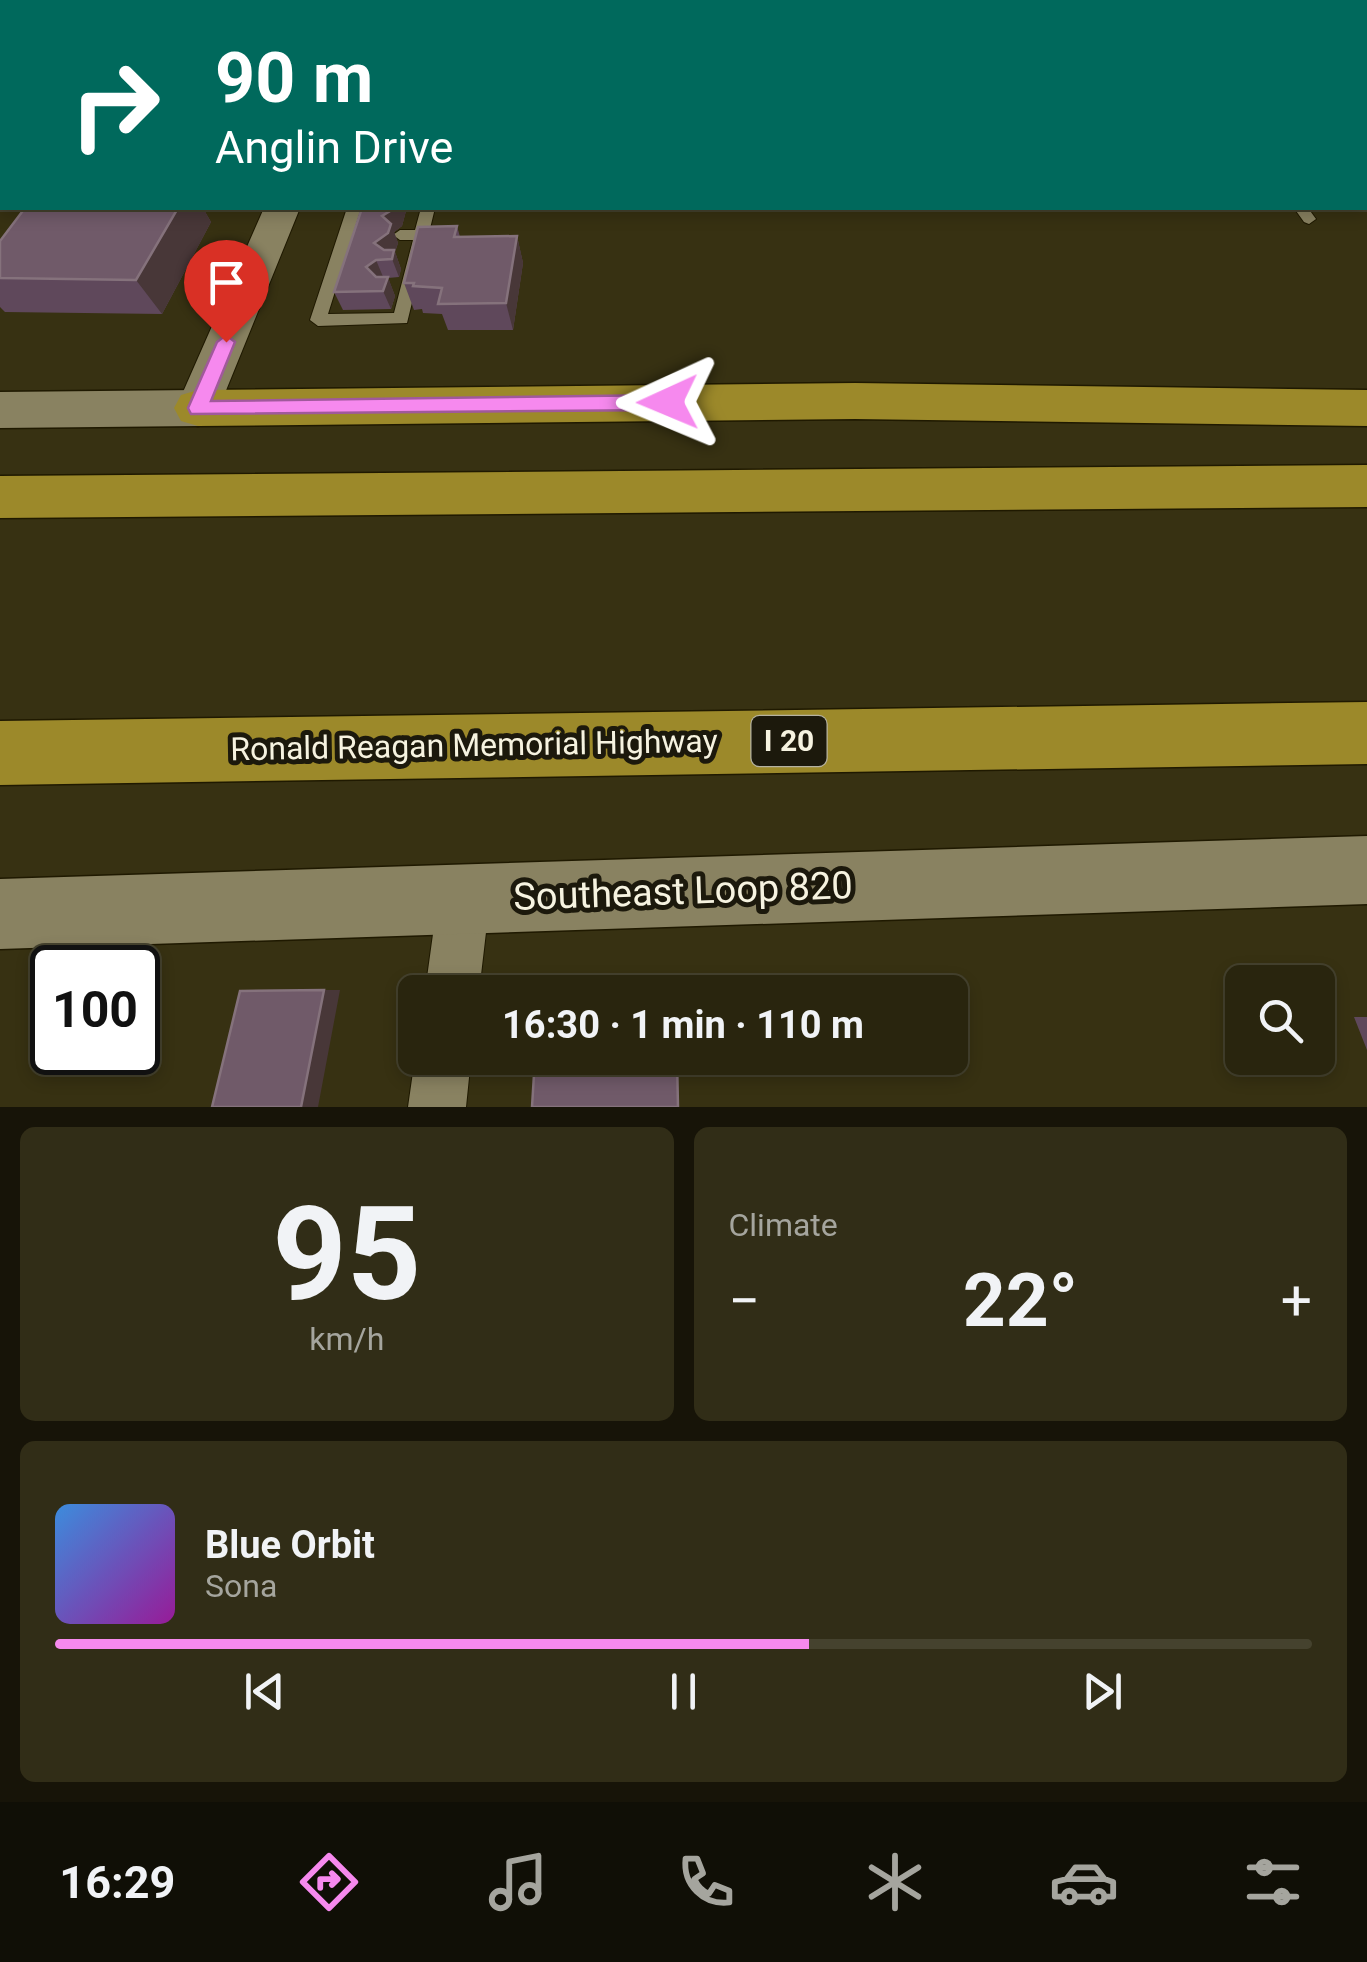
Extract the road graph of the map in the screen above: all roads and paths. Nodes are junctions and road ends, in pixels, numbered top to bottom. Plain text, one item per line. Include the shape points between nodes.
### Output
1 (281, 210) edge
2 (353, 210) edge
3 (427, 210) edge
4 (400, 234) dead end
5 (421, 234) junction
6 (345, 235) junction
7 (366, 235) edge
8 (393, 260) edge
9 (415, 260) junction
10 (337, 261) junction
11 (358, 261) edge
12 (386, 286) edge
13 (409, 286) junction
14 (329, 287) junction
15 (350, 287) edge
16 (198, 408) junction
17 (1365, 408) edge
18 (0, 410) edge
19 (1367, 486) edge
20 (0, 497) edge
21 (1367, 733) edge
22 (0, 753) edge
23 (1367, 870) edge
24 (464, 898) junction
25 (0, 914) edge
26 (454, 975) edge
27 (441, 1075) edge
28 (437, 1107) edge

1 - 16 street
2 - 6 lane
3 - 5 lane
4 - 5 lane
5 - 9 lane
6 - 7 lane
6 - 10 lane
8 - 9 lane
9 - 13 lane
10 - 11 lane
10 - 14 lane
12 - 13 lane
13 - 14 lane via 401,319 318,320
14 - 15 lane
16 - 17 highway via 855,400
16 - 18 main road
19 - 20 highway
21 - 22 highway, Ronald Reagan Memorial Highway / I 20
23 - 24 main road, Southeast Loop 820
24 - 25 main road, Southeast Loop 820
24 - 26 street
27 - 28 street

